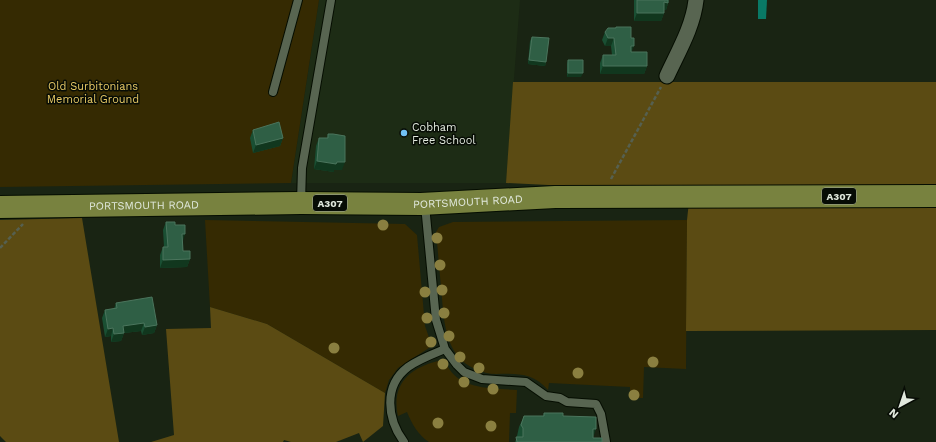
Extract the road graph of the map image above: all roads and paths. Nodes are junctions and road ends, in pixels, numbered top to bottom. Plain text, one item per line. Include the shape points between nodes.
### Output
1 (298, 0) edge
2 (331, 0) edge
3 (696, 0) edge
4 (667, 76) joint
5 (273, 92) dead end
6 (936, 196) edge
7 (601, 197) junction
8 (301, 203) junction
9 (425, 204) junction
10 (0, 207) edge
11 (39, 208) junction
12 (0, 248) edge
13 (445, 349) junction
14 (404, 442) edge
15 (606, 442) edge

1 - 5 lane
2 - 8 lane via 302,168
3 - 4 street via 686,36
4 - 7 path
6 - 7 main road, PORTSMOUTH ROAD / A307
7 - 9 main road, PORTSMOUTH ROAD / A307
8 - 9 main road, PORTSMOUTH ROAD / A307
8 - 11 main road, PORTSMOUTH ROAD / A307
9 - 13 lane via 436,320
10 - 11 main road, PORTSMOUTH ROAD / A307
11 - 12 path
13 - 14 lane via 410,366 394,385 390,404 391,416 396,431
13 - 15 lane via 457,365 472,376 494,381 526,382 546,396 567,402 596,404 601,414

